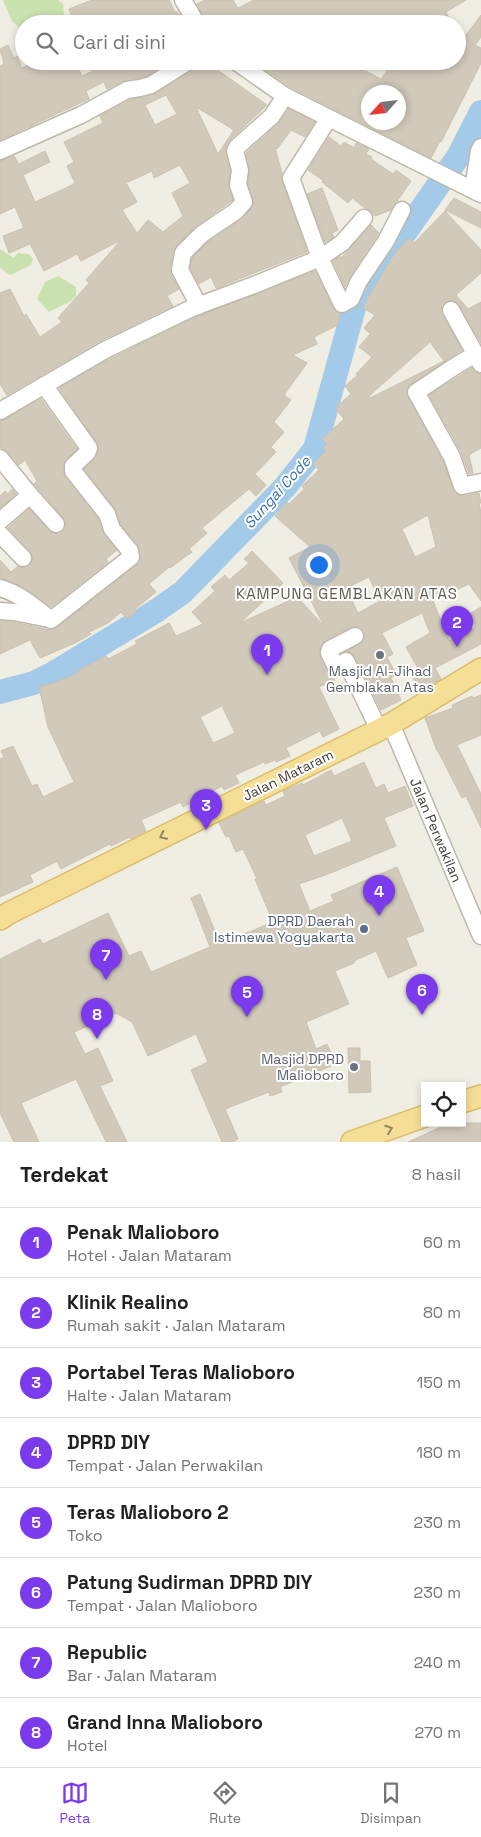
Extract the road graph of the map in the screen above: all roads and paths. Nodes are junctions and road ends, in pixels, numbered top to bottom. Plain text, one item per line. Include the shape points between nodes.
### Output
1 (183, 0) edge
2 (191, 15) edge
3 (175, 70) edge
4 (248, 70) edge
5 (285, 96) junction
6 (329, 118) junction
7 (481, 147) edge
8 (0, 151) edge
9 (473, 190) edge
10 (402, 210) dead end
11 (364, 218) dead end
12 (320, 258) junction
13 (199, 306) junction
14 (451, 310) dead end
15 (478, 359) edge
16 (44, 386) junction
17 (0, 411) edge
18 (0, 458) edge
19 (481, 482) edge
20 (30, 495) junction
21 (0, 520) edge
22 (56, 524) dead end
23 (0, 534) edge
24 (23, 558) dead end
25 (0, 588) edge
26 (0, 611) edge
27 (51, 620) junction
28 (355, 636) dead end
29 (481, 669) edge
30 (385, 727) junction
31 (3, 915) edge
32 (481, 936) edge
33 (421, 1117) edge
34 (357, 1141) edge

1 - 2 street
3 - 8 street via 151,85 127,90 81,115
4 - 5 street
5 - 6 street
5 - 13 street via 272,116 236,147 240,170 238,185 244,202 183,253 180,270
6 - 9 street
6 - 12 street via 291,178
7 - 9 street
10 - 12 street via 351,299 342,304
11 - 12 street via 342,243
12 - 13 street
13 - 16 street via 105,350
14 - 15 street
15 - 19 street via 455,365 416,392 452,457 462,486
16 - 17 street
16 - 27 street via 89,448 73,466 73,471 107,514 112,529 131,557
18 - 20 street
20 - 21 street
20 - 22 street
23 - 24 street
25 - 27 street via 8,590
26 - 27 street
28 - 30 street, Jalan Perwakilan via 330,649 329,653 336,666 346,661
29 - 30 main road, Jalan Mataram
30 -> 31 main road, Jalan Mataram
30 - 32 street, Jalan Perwakilan
34 -> 33 main road

